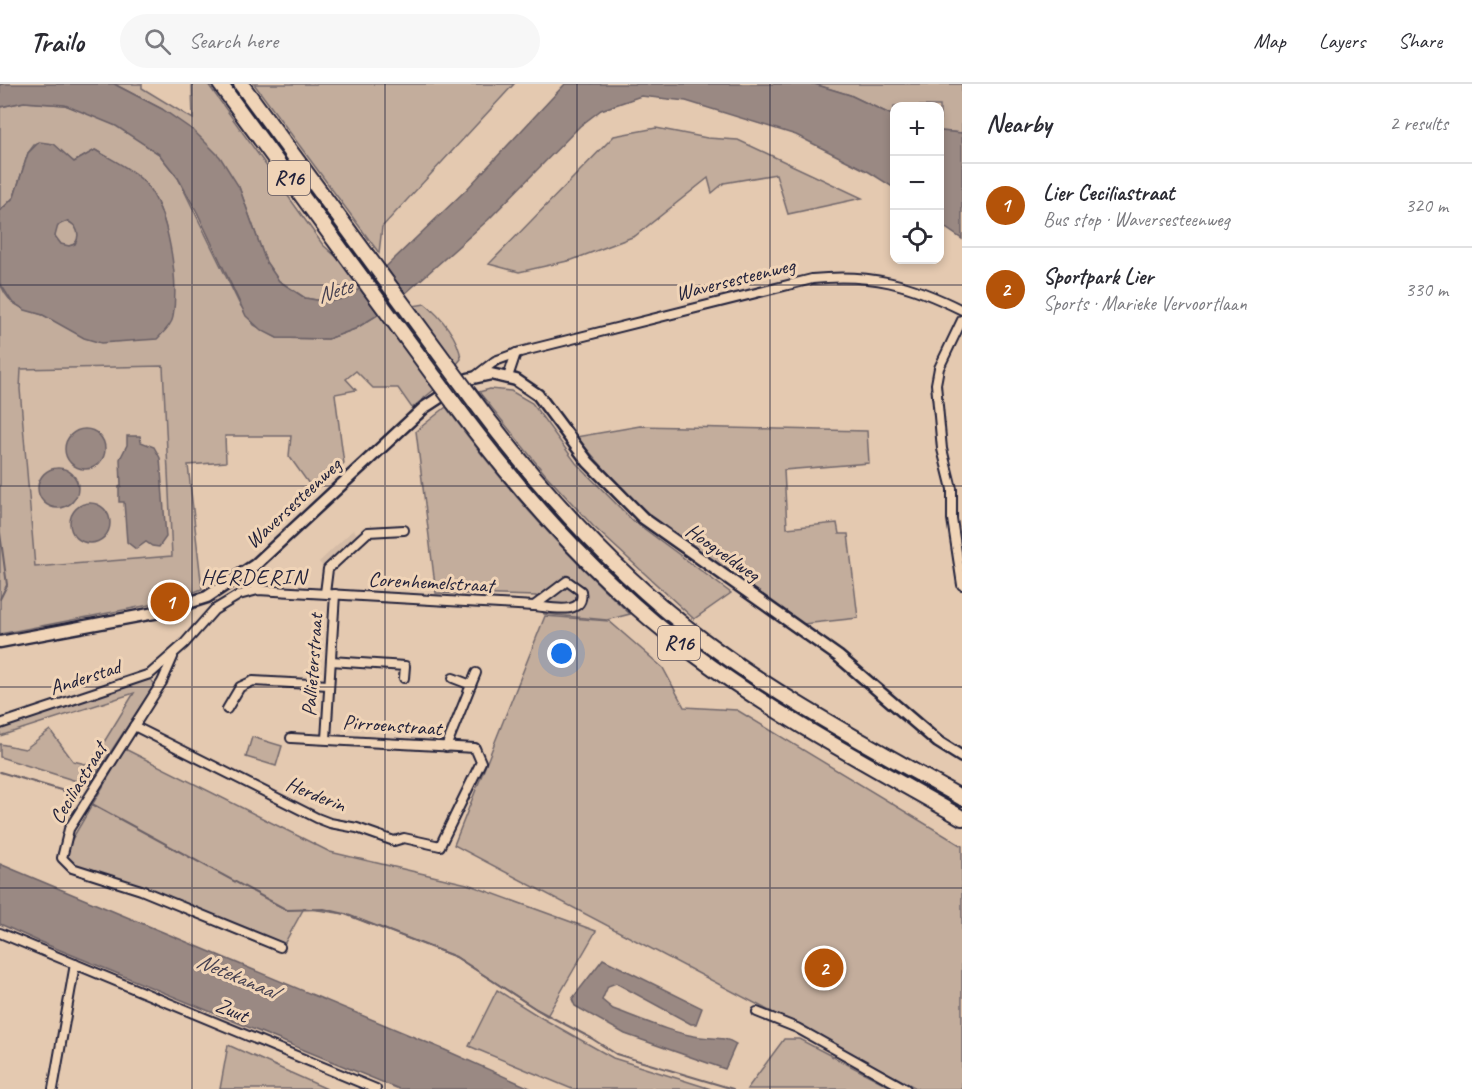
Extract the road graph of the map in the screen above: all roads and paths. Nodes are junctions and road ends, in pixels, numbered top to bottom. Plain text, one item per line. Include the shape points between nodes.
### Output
1 (220, 84) edge
2 (241, 84) edge
3 (962, 310) edge
4 (962, 320) edge
5 (516, 353) junction
6 (477, 375) junction
7 (508, 377) junction
8 (962, 488) edge
9 (952, 489) junction
10 (404, 530) dead end
11 (246, 573) junction
12 (962, 585) edge
13 (258, 590) junction
14 (325, 593) junction
15 (335, 594) junction
16 (534, 606) junction
17 (202, 623) joint
18 (0, 642) edge
19 (175, 653) junction
20 (331, 661) junction
21 (476, 674) dead end
22 (404, 678) dead end
23 (453, 678) dead end
24 (329, 685) junction
25 (471, 685) junction
26 (226, 709) dead end
27 (0, 724) edge
28 (134, 726) junction
29 (291, 738) dead end
30 (326, 739) junction
31 (446, 747) junction
32 (962, 757) edge
33 (481, 762) joint
34 (962, 798) edge
35 (962, 818) edge
36 (0, 933) edge
37 (280, 947) dead end
38 (75, 964) junction
39 (757, 1012) dead end
40 (53, 1089) edge
41 (376, 1089) edge
42 (906, 1089) edge

1 - 35 highway, R16, bridge via 505,471 615,588 666,633 738,686
2 - 34 highway, R16, bridge via 518,460 567,516 677,619 749,672
3 - 5 street, Waversesteenweg via 911,286 887,280 828,277
4 - 9 street via 937,375 942,449
5 - 6 street, Waversesteenweg via 495,361
5 - 7 street
6 - 7 main road, Hoogveldweg
6 - 11 main road, Waversesteenweg via 421,410
7 - 32 main road, Hoogveldweg via 538,395 588,462 643,518 838,656 938,742
8 - 9 street
9 - 12 street via 952,519
10 - 14 street, Corenhemelstraat via 368,532 328,569
11 - 13 street
11 - 18 main road, Waversesteenweg via 207,597 178,608
13 - 14 street, Corenhemelstraat
13 - 17 street, Corenhemelstraat via 222,604
14 - 15 street, Corenhemelstraat
15 - 16 street, Corenhemelstraat
15 - 20 street, Pallieterstraat
16 - 16 street, Corenhemelstraat via 572,609 582,597 581,591 567,581
17 - 19 street, Ceciliastraat
19 - 27 street, Anderstad via 141,678
19 - 28 street, Ceciliastraat
20 - 22 street via 405,666
20 - 24 street, Pallieterstraat
21 - 25 street
23 - 25 street
24 - 26 street via 253,681 240,687
24 - 30 street, Pallieterstraat
25 - 31 street
28 - 33 street, Herderin via 317,818 394,841 405,838 440,846
28 - 37 street, Ceciliastraat via 69,829 62,853 64,862
29 - 30 street, Pirroenstraat
30 - 31 street, Pirroenstraat
31 - 33 street, Pirroenstraat via 475,748
36 - 38 street, Zuut
38 - 40 street
38 - 41 street, Zuut
39 - 42 street via 796,1028

